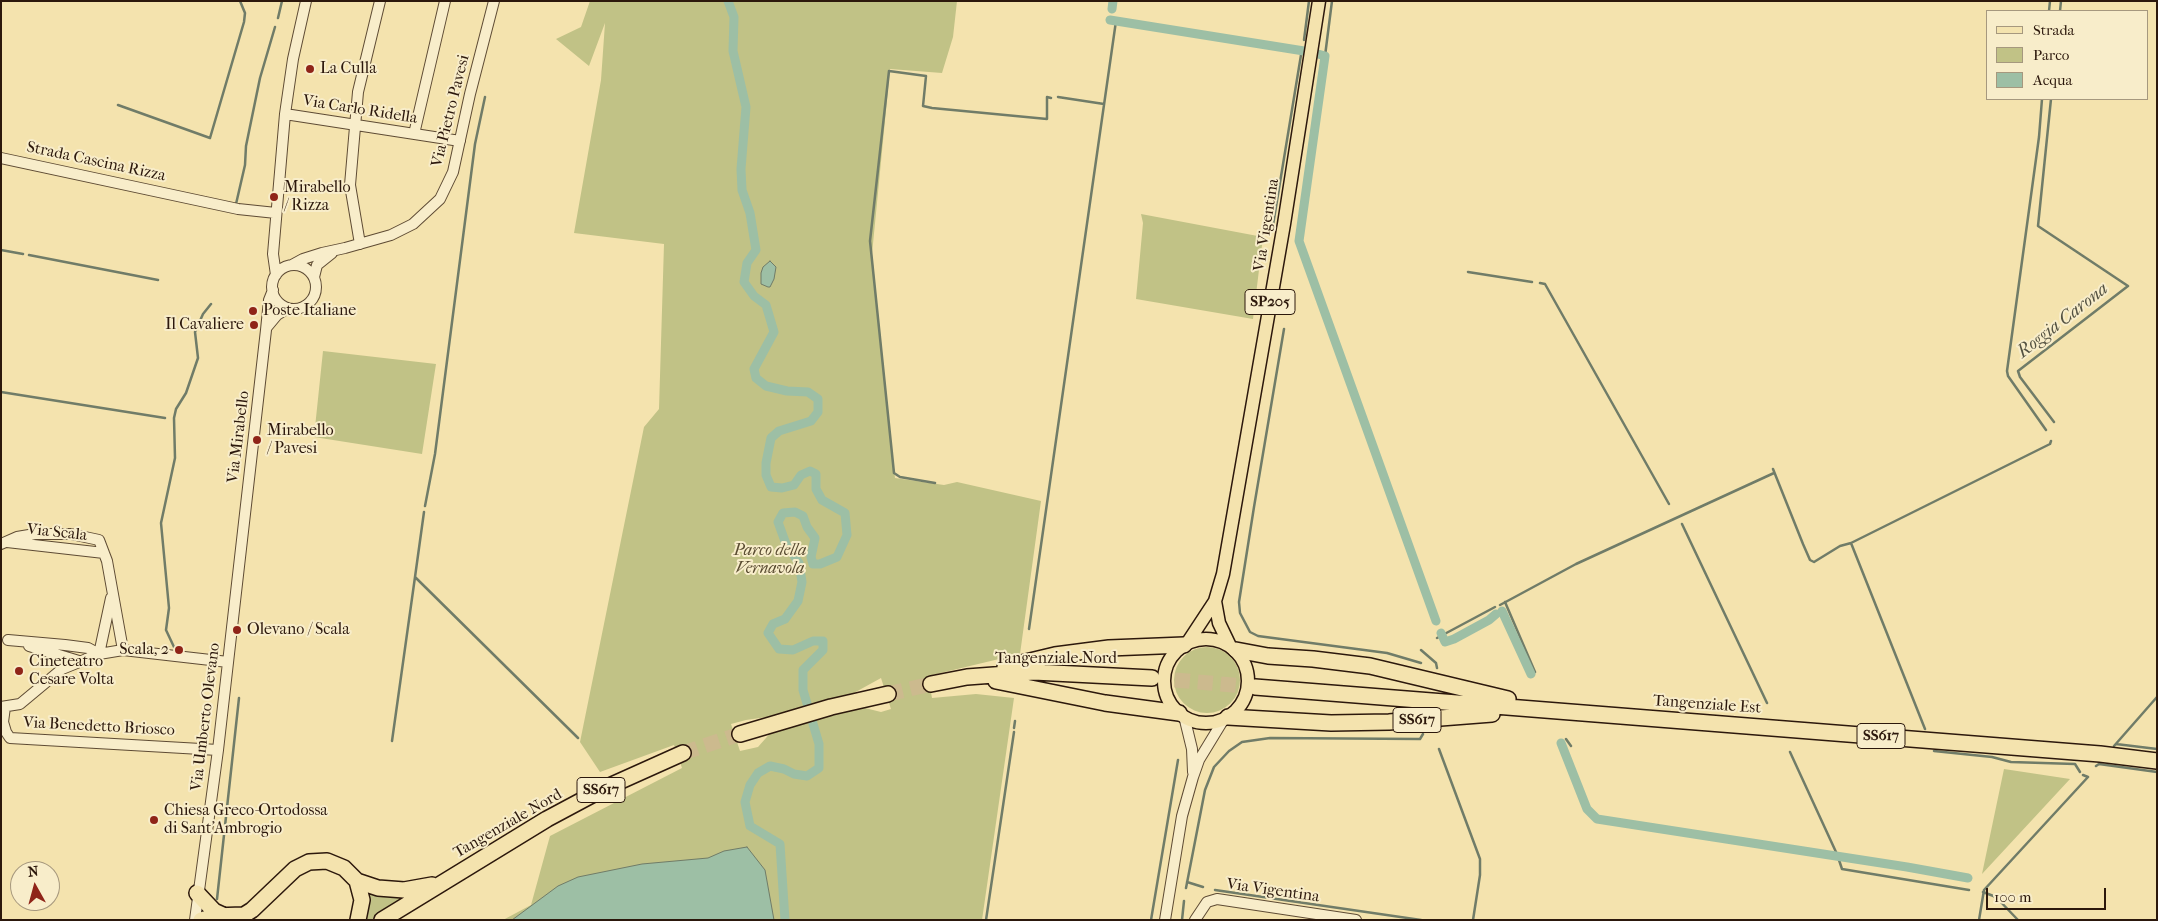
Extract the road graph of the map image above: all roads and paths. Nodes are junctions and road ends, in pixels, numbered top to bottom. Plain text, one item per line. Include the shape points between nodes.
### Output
1 (306, 1) edge
2 (380, 1) edge
3 (445, 1) edge
4 (494, 1) edge
5 (1319, 1) edge
6 (285, 114) junction
7 (355, 124) junction
8 (414, 134) junction
9 (460, 141) junction
10 (1, 158) edge
11 (276, 213) junction
12 (274, 234) junction
13 (360, 244) junction
14 (337, 250) junction
15 (290, 266) junction
16 (276, 275) junction
17 (314, 277) junction
18 (273, 290) junction
19 (288, 308) junction
20 (266, 330) junction
21 (4, 543) edge
22 (241, 548) joint
23 (104, 553) junction
24 (112, 592) junction
25 (1215, 601) junction
26 (5, 640) edge
27 (1186, 644) junction
28 (1233, 648) junction
29 (122, 650) junction
30 (99, 654) junction
31 (79, 661) junction
32 (228, 662) junction
33 (967, 677) junction
34 (1152, 678) tunnel mouth
35 (931, 684) tunnel mouth
36 (1255, 687) tunnel mouth
37 (888, 694) tunnel mouth
38 (3, 707) edge
39 (1182, 715) junction
40 (1606, 715) junction
41 (1226, 718) junction
42 (740, 734) tunnel mouth
43 (218, 750) junction
44 (683, 754) tunnel mouth
45 (2157, 761) edge
46 (1193, 777) junction
47 (357, 881) junction
48 (441, 884) junction
49 (197, 893) junction
50 (235, 917) edge
51 (195, 920) edge
52 (201, 920) edge
53 (358, 920) edge
54 (382, 920) edge
55 (1165, 920) edge
56 (1195, 920) edge
57 (1356, 920) edge

1 - 6 street via 292,59
2 - 7 street via 358,92
3 - 8 street
4 - 9 street, Via Pietro Pavesi
5 - 25 main road, Via Vigentina / SP205 via 1284,224
6 - 7 street, Via Carlo Ridella
6 - 11 street
7 - 8 street, Via Carlo Ridella
7 - 13 street via 350,185
8 - 9 street, Via Carlo Ridella
9 - 13 street, Via Pietro Pavesi via 448,184 429,210 414,224
10 - 11 street, Strada Cascina Rizza via 238,209
11 - 12 street
12 - 15 street via 277,253
12 - 16 street
13 - 14 street, Via Pietro Pavesi
14 - 15 street, Via Pietro Pavesi
14 - 17 street, Via Pietro Pavesi via 321,260
15 - 16 street
15 - 17 street via 304,267
16 - 18 street
17 - 19 street via 316,288 311,300 302,307
18 - 19 street via 279,302
18 - 20 street, Via Mirabello
19 - 20 street via 277,315
20 - 22 street, Via Mirabello
21 - 23 street, Via Scala
21 - 23 street, Via Scala via 36,534 71,534 99,540
22 - 32 street, Via Umberto Olevano
23 - 24 street, Via Scala
24 - 29 street, Via Scala
24 - 30 street, Via Scala
25 - 27 main road, Via Vigentina / SP205
25 - 28 main road, Via Vigentina / SP205 via 1219,623
26 - 30 street via 88,648
26 - 31 street
27 - 28 main road via 1208,638
27 - 33 highway via 1055,655
27 - 39 main road, Via Vigentina / SP205 via 1172,656 1164,676 1168,697
28 - 40 highway, SS617 via 1268,656 1370,666 1490,695
28 - 41 main road, Via Vigentina / SP205 via 1246,665 1248,690 1243,702
29 - 30 street
29 - 32 street
30 - 31 street
31 - 38 street via 62,669 20,704
32 - 43 street, Via Umberto Olevano
33 - 34 highway, Tangenziale Nord via 1034,672
33 - 35 highway, Tangenziale Nord
33 - 39 highway
36 - 40 highway, Tangenziale Est / SS617
37 - 42 highway
38 - 43 street, Via Benedetto Briosco via 3,722 10,738
39 - 41 main road via 1204,723
39 - 46 street, Via Vigentina via 1192,749
40 - 41 highway, SS617 via 1479,714 1332,723
40 - 45 highway, Tangenziale Est / SS617
41 - 46 street, Via Vigentina
43 - 49 street, Via Umberto Olevano
44 - 48 highway, Tangenziale Nord / SS617 via 605,788 547,819
46 - 55 street, Via Vigentina via 1182,816
47 - 48 highway via 378,888 404,890
47 - 50 highway via 344,868 327,861 309,862 295,869 252,910
47 - 53 highway via 362,900
48 - 54 highway, Tangenziale Nord / SS617
49 - 50 highway via 214,911
49 - 51 street, Via Umberto Olevano
50 - 52 highway via 213,916
56 - 57 street, Via Vigentina via 1207,902 1217,899

